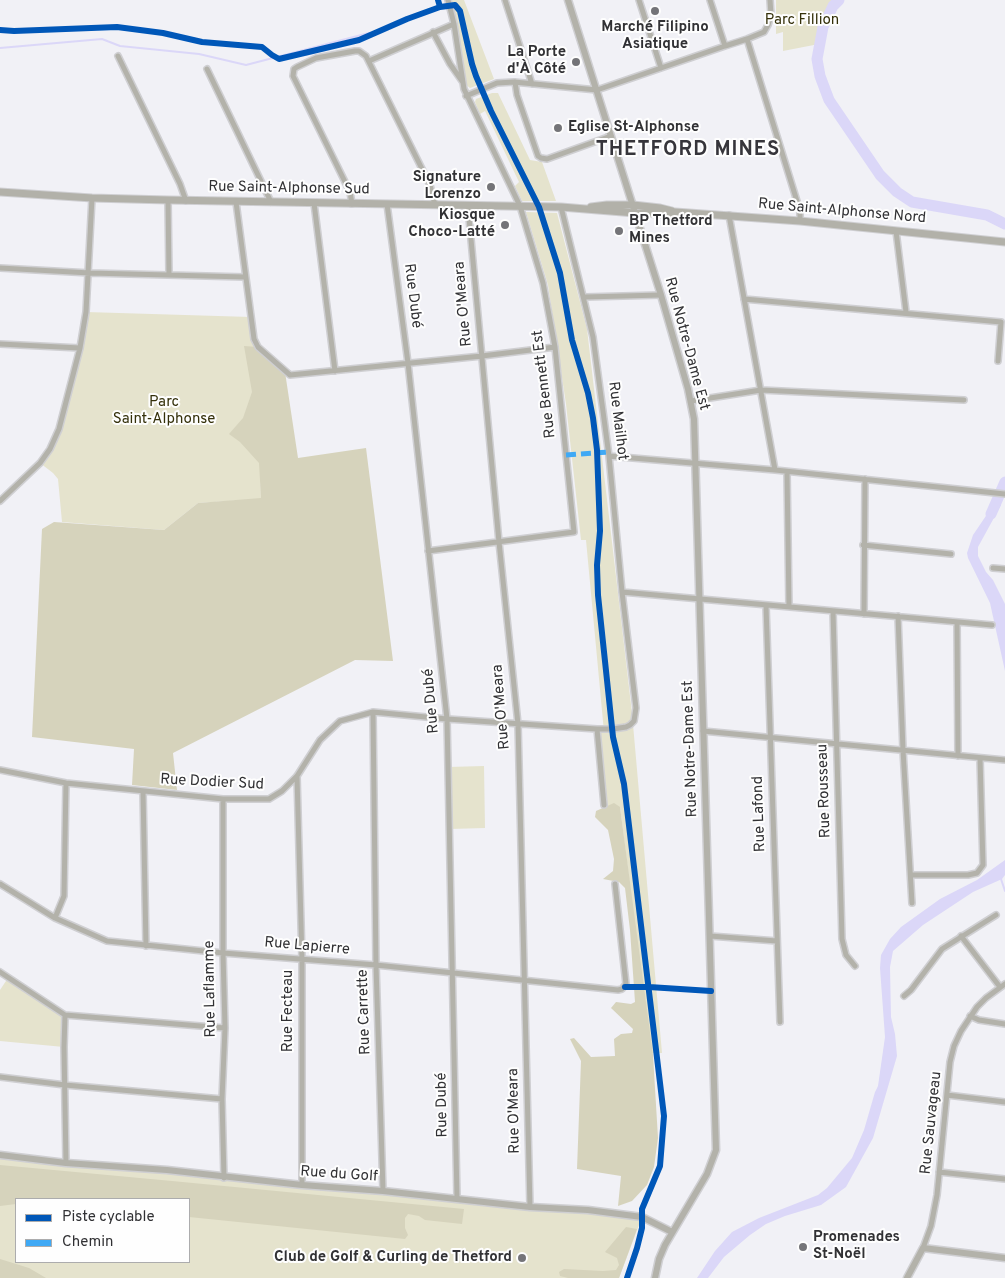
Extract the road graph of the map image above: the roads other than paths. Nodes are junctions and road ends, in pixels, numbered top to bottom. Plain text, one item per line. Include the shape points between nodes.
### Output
1 (448, 0) edge
2 (505, 0) edge
3 (568, 0) edge
4 (639, 0) edge
5 (710, 0) edge
6 (770, 0) edge
7 (454, 24) junction
8 (434, 32) junction
9 (747, 39) junction
10 (725, 46) junction
11 (118, 56) dead end
12 (369, 61) junction
13 (661, 68) junction
14 (207, 69) dead end
15 (462, 82) junction
16 (515, 82) junction
17 (532, 84) junction
18 (597, 90) junction
19 (466, 96) junction
20 (610, 136) junction
21 (0, 192) edge
22 (92, 198) junction
23 (168, 200) junction
24 (186, 201) junction
25 (236, 202) junction
26 (272, 202) junction
27 (314, 203) junction
28 (352, 204) junction
29 (387, 204) junction
30 (435, 205) junction
31 (633, 205) junction
32 (520, 206) junction
33 (468, 207) junction
34 (561, 207) junction
35 (578, 208) junction
36 (676, 212) junction
37 (635, 213) junction
38 (729, 215) junction
39 (800, 220) junction
40 (896, 230) junction
41 (1005, 242) edge
42 (0, 268) edge
43 (90, 274) junction
44 (169, 275) junction
45 (245, 277) junction
46 (662, 295) junction
47 (585, 297) junction
48 (744, 299) junction
49 (906, 312) junction
50 (0, 344) edge
51 (555, 347) junction
52 (80, 348) junction
53 (482, 356) junction
54 (998, 361) dead end
55 (408, 363) junction
56 (335, 371) junction
57 (761, 390) junction
58 (964, 400) dead end
59 (691, 401) junction
60 (609, 456) junction
61 (694, 462) junction
62 (775, 470) junction
63 (787, 472) junction
64 (864, 479) junction
65 (1005, 494) edge
66 (0, 501) edge
67 (499, 542) junction
68 (863, 544) junction
69 (428, 551) junction
70 (951, 554) dead end
71 (993, 568) dead end
72 (1005, 569) edge
73 (622, 592) junction
74 (699, 599) junction
75 (766, 606) junction
76 (789, 607) junction
77 (833, 611) junction
78 (864, 614) junction
79 (898, 616) junction
80 (957, 622) junction
81 (992, 625) dead end
82 (373, 712) junction
83 (447, 719) junction
84 (518, 724) junction
85 (597, 729) junction
86 (703, 731) junction
87 (770, 737) junction
88 (836, 744) junction
89 (903, 750) junction
90 (958, 756) junction
91 (980, 758) junction
92 (1005, 760) edge
93 (0, 770) edge
94 (297, 776) junction
95 (66, 783) junction
96 (143, 791) junction
97 (223, 799) junction
98 (604, 805) dead end
99 (911, 875) junction
100 (0, 884) edge
101 (615, 884) dead end
102 (912, 903) dead end
103 (996, 915) dead end
104 (55, 918) junction
105 (710, 936) junction
106 (961, 936) junction
107 (777, 941) junction
108 (146, 946) junction
109 (223, 953) junction
110 (302, 960) junction
111 (376, 965) junction
112 (854, 966) dead end
113 (0, 972) edge
114 (453, 973) junction
115 (524, 981) junction
116 (1002, 986) edge
117 (904, 996) dead end
118 (65, 1015) junction
119 (970, 1016) junction
120 (780, 1022) dead end
121 (1005, 1024) edge
122 (225, 1028) junction
123 (0, 1077) edge
124 (65, 1085) junction
125 (948, 1095) junction
126 (222, 1099) junction
127 (1005, 1102) edge
128 (0, 1155) edge
129 (66, 1163) junction
130 (939, 1172) junction
131 (224, 1178) junction
132 (1005, 1180) edge
133 (302, 1186) junction
134 (383, 1191) junction
135 (457, 1198) junction
136 (530, 1206) junction
137 (672, 1232) junction
138 (923, 1248) junction
139 (1005, 1258) edge
140 (655, 1278) edge
141 (907, 1278) edge

1 - 7 street
2 - 17 street
3 - 18 street, Rue Notre-Dame Est
4 - 13 street
5 - 10 street
6 - 9 street via 771,15 764,32
7 - 8 street
7 - 15 street
8 - 12 street
8 - 15 street
9 - 10 street
9 - 39 street via 800,211
10 - 13 street
11 - 24 street
12 - 28 street via 363,53 355,51 316,58 294,69 293,76 350,192
12 - 30 street via 430,185
13 - 18 street
14 - 26 street
15 - 19 street, Rue Bennett Est
16 - 17 street
16 - 19 street via 497,84
16 - 20 street via 541,158 547,159
17 - 18 street
18 - 20 street, Rue Notre-Dame Est
19 - 32 street, Rue Bennett Est
20 - 31 street, Rue Notre-Dame Est
21 - 22 main road, Rue Saint-Alphonse Sud
22 - 23 main road, Rue Saint-Alphonse Sud
22 - 43 street
23 - 24 main road, Rue Saint-Alphonse Sud
23 - 44 street
24 - 25 main road, Rue Saint-Alphonse Sud
25 - 26 main road, Rue Saint-Alphonse Sud
25 - 45 street
26 - 27 main road, Rue Saint-Alphonse Sud
27 - 28 main road, Rue Saint-Alphonse Sud
27 - 56 street
28 - 29 main road, Rue Saint-Alphonse Sud
29 - 30 main road, Rue Saint-Alphonse Sud
29 - 55 street, Rue Dubé
30 - 33 main road, Rue Saint-Alphonse Sud
31 - 35 main road, Rue Saint-Alphonse Sud
31 - 36 main road, Rue Saint-Alphonse Nord
31 - 37 street, Rue Notre-Dame Est
32 - 33 main road, Rue Saint-Alphonse Sud
32 - 34 main road, Rue Saint-Alphonse Sud
32 - 51 street, Rue Bennett Est via 543,284
33 - 53 street, Rue O'Meara
34 - 35 main road, Rue Saint-Alphonse Sud
34 - 47 street, Rue Mailhot
35 - 37 main road, Rue Saint-Alphonse Sud
36 - 37 main road, Rue Saint-Alphonse Nord
36 - 38 main road, Rue Saint-Alphonse Nord
37 - 46 street, Rue Notre-Dame Est
38 - 39 main road, Rue Saint-Alphonse Nord
38 - 48 street
39 - 40 main road, Rue Saint-Alphonse Nord
40 - 41 main road, Rue Saint-Alphonse Nord
40 - 49 street
42 - 43 street
43 - 44 street
43 - 52 street
44 - 45 street
45 - 56 street via 258,347 290,375
46 - 47 street
46 - 59 street, Rue Notre-Dame Est
47 - 60 street, Rue Mailhot
48 - 49 street
48 - 57 street
49 - 54 street via 1001,322
50 - 52 street
51 - 53 street
51 - 67 street, Rue Bennett Est via 574,532
52 - 66 street via 59,430 50,448 32,472
53 - 55 street
53 - 67 street, Rue O'Meara
55 - 56 street
55 - 69 street, Rue Dubé
57 - 58 street
57 - 59 street
57 - 62 street
59 - 61 street, Rue Notre-Dame Est
60 - 61 street
60 - 73 street, Rue Mailhot
61 - 62 street
61 - 74 street, Rue Notre-Dame Est
62 - 63 street
63 - 64 street
63 - 76 street
64 - 65 street
64 - 68 street
67 - 69 street
67 - 84 street, Rue O'Meara
68 - 70 street
68 - 78 street
69 - 83 street, Rue Dubé
71 - 72 street
73 - 74 street
73 - 85 street, Rue Mailhot via 635,716 626,727
74 - 75 street
74 - 86 street, Rue Notre-Dame Est
75 - 76 street
75 - 87 street, Rue Lafond
76 - 77 street
77 - 78 street
77 - 88 street, Rue Rousseau
78 - 79 street
79 - 80 street
79 - 89 street
80 - 81 street
80 - 90 street
82 - 83 street, Rue Dodier Sud
82 - 94 street, Rue Dodier Sud via 340,721 320,740
82 - 111 street, Rue Carrette
83 - 84 street, Rue Dodier Sud
83 - 114 street, Rue Dubé
84 - 85 street, Rue Dodier Sud
84 - 115 street, Rue O'Meara
85 - 98 street
86 - 87 street
86 - 105 street, Rue Notre-Dame Est
87 - 88 street
87 - 107 street, Rue Lafond
88 - 89 street
88 - 112 street, Rue Rousseau via 842,939 846,955
89 - 90 street
89 - 99 street
90 - 91 street
91 - 92 street
91 - 99 street via 984,865 977,873 968,875
93 - 95 street, Rue Dodier Sud
94 - 97 street, Rue Dodier Sud via 269,799
94 - 110 street, Rue Fecteau
95 - 96 street, Rue Dodier Sud
95 - 104 street via 64,896
96 - 97 street, Rue Dodier Sud
96 - 108 street
97 - 109 street, Rue Laflamme
99 - 102 street
100 - 104 street, Rue Lapierre
101 - 115 street, Rue Lapierre via 624,987 618,990
103 - 106 street
104 - 108 street, Rue Lapierre via 107,941
105 - 107 street
105 - 137 street, Rue Notre-Dame Est via 716,1150 707,1174
106 - 116 street
106 - 117 street via 942,949
107 - 120 street, Rue Lafond
108 - 109 street, Rue Lapierre
109 - 110 street, Rue Lapierre
109 - 122 street, Rue Laflamme
110 - 111 street, Rue Lapierre
110 - 133 street, Rue Fecteau
111 - 114 street, Rue Lapierre
111 - 134 street, Rue Carrette
113 - 118 street
114 - 115 street, Rue Lapierre
114 - 135 street, Rue Dubé
115 - 136 street, Rue O'Meara
116 - 119 street, Rue Sauvageau via 981,1002
118 - 122 street
118 - 124 street
119 - 121 street
119 - 125 street, Rue Sauvageau via 954,1046
122 - 126 street, Rue Laflamme
123 - 124 street
124 - 126 street
124 - 129 street
125 - 127 street
125 - 130 street, Rue Sauvageau
126 - 131 street, Rue Laflamme
128 - 129 street, Rue du Golf
129 - 131 street, Rue du Golf via 167,1170
130 - 132 street
130 - 138 street, Rue Sauvageau via 934,1214
131 - 133 street, Rue du Golf
133 - 134 street, Rue du Golf
134 - 135 street, Rue du Golf
135 - 136 street, Rue du Golf
136 - 137 street, Rue du Golf via 642,1217
137 - 140 street, Rue Notre-Dame Est
138 - 139 street
138 - 141 street, Rue Sauvageau

